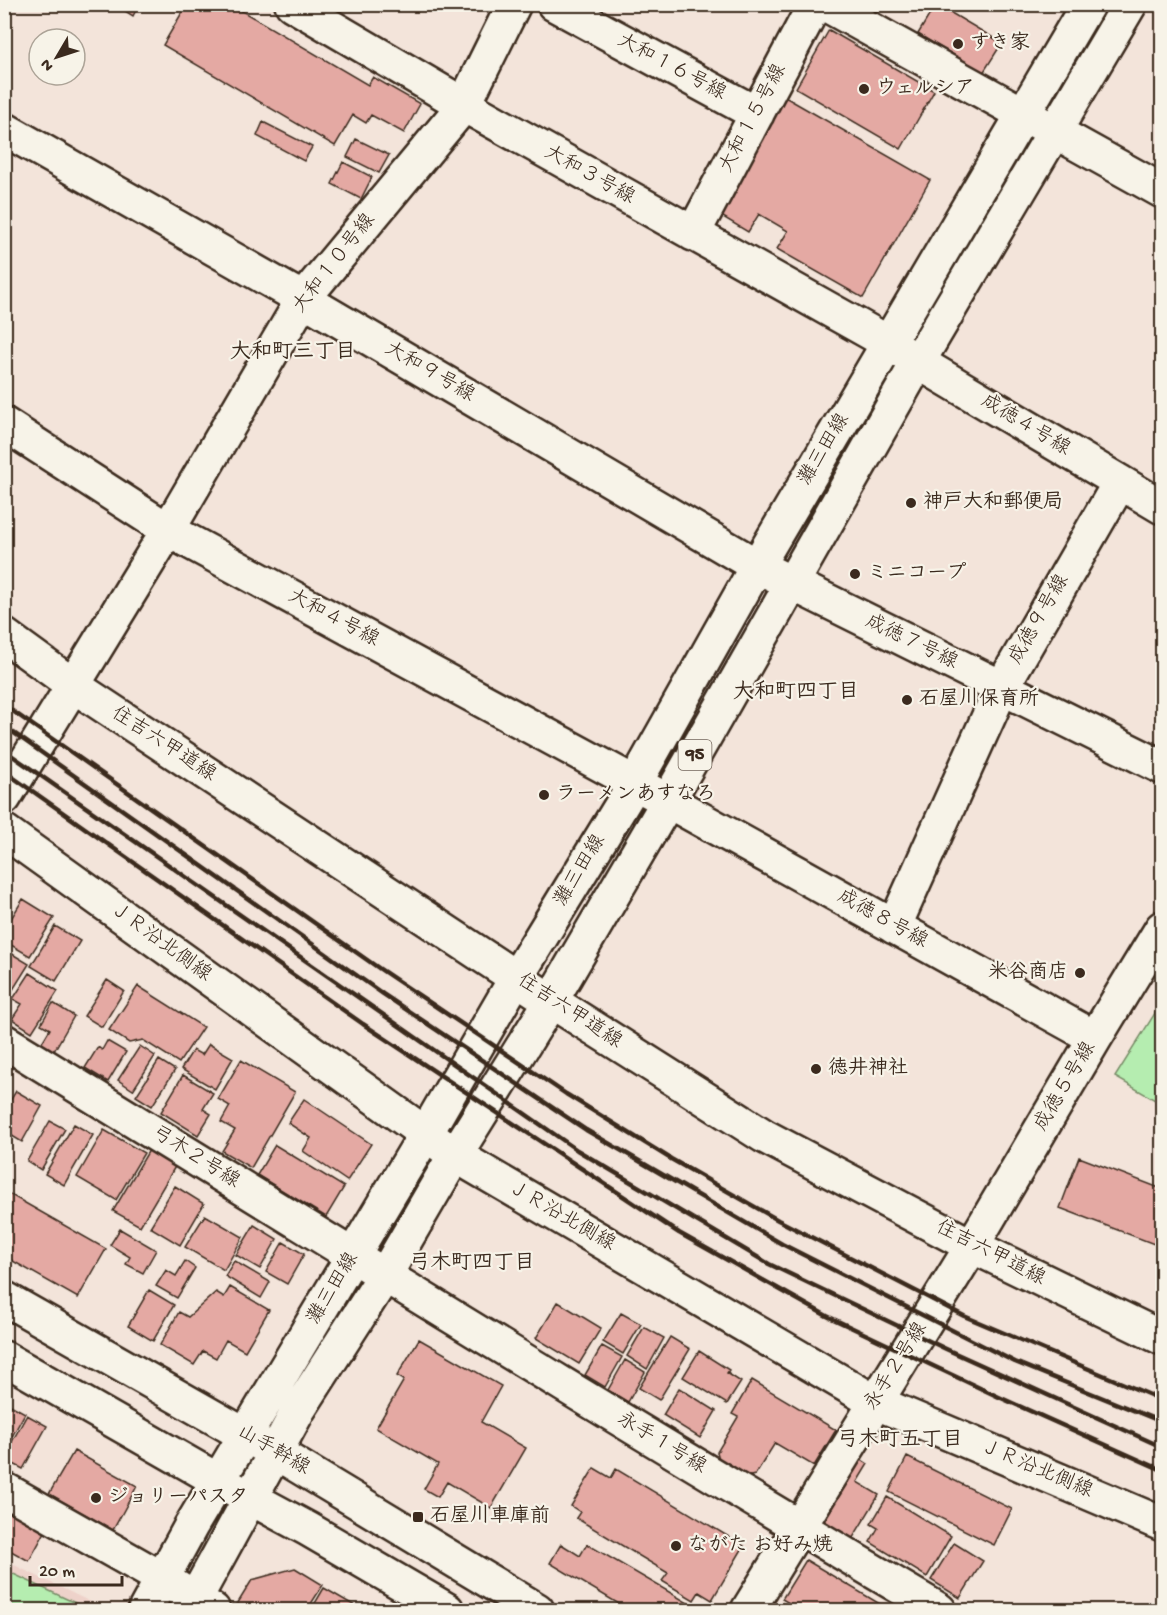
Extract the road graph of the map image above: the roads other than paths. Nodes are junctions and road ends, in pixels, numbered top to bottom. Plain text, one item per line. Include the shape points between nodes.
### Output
1 (292, 4) edge
2 (514, 4) edge
3 (554, 4) edge
4 (815, 4) edge
5 (825, 4) edge
6 (1088, 4) edge
7 (1130, 4) edge
8 (464, 105) junction
9 (757, 114) junction
10 (1024, 115) junction
11 (4, 129) edge
12 (1057, 132) junction
13 (1162, 191) edge
14 (693, 234) junction
15 (303, 299) junction
16 (889, 343) junction
17 (918, 362) junction
18 (4, 424) edge
19 (1120, 482) junction
20 (1162, 507) edge
21 (168, 530) junction
22 (757, 566) junction
23 (792, 584) junction
24 (4, 635) edge
25 (74, 686) junction
26 (1002, 687) junction
27 (1162, 767) edge
28 (635, 783) junction
29 (4, 798) edge
30 (668, 801) junction
31 (4, 831) edge
32 (894, 927) junction
33 (1162, 928) edge
34 (516, 978) junction
35 (551, 1001) junction
36 (1095, 1038) junction
37 (4, 1041) edge
38 (425, 1135) junction
39 (455, 1155) junction
40 (972, 1246) junction
41 (353, 1255) junction
42 (385, 1275) junction
43 (4, 1298) edge
44 (1162, 1338) edge
45 (4, 1358) edge
46 (875, 1402) junction
47 (246, 1436) junction
48 (275, 1452) junction
49 (219, 1481) junction
50 (4, 1489) edge
51 (250, 1499) junction
52 (1162, 1524) edge
53 (800, 1528) junction
54 (163, 1579) junction
55 (199, 1607) edge
56 (145, 1611) edge
57 (447, 1611) edge
58 (537, 1611) edge
59 (748, 1611) edge
60 (939, 1611) edge

1 - 8 street, 大和３号線
2 - 8 street, 大和１０号線
3 - 9 street, 大和１６号線
4 - 9 street, 大和１５号線
5 - 10 street
6 - 10 street, 灘三田線 / 95
7 - 12 street, 灘三田線 / 95
8 - 14 street, 大和３号線
8 - 15 street, 大和１０号線
9 - 14 street, 大和１５号線
10 - 12 street
10 - 16 street, 灘三田線 / 95
11 - 15 street, 大和９号線
12 - 13 street
12 - 17 street, 灘三田線 / 95
14 - 16 street, 大和３号線
15 - 21 street, 大和１０号線
15 - 22 street, 大和９号線
16 - 17 street, 成徳４号線
16 - 22 street, 灘三田線 / 95
17 - 19 street, 成徳４号線
17 - 23 street, 灘三田線 / 95
18 - 21 street, 大和４号線
19 - 20 street, 成徳４号線
19 - 26 street, 成徳９号線
21 - 25 street, 大和１０号線
21 - 28 street, 大和４号線
22 - 23 street, 成徳７号線
22 - 28 street, 灘三田線 / 95
23 - 26 street, 成徳７号線
23 - 30 street, 灘三田線 / 95
24 - 25 street, 住吉六甲道線
25 - 29 street, 大和１０号線
25 - 34 street, 住吉六甲道線
26 - 27 street, 成徳７号線
26 - 32 street, 成徳９号線
28 - 30 street, 大和４号線
28 - 34 street, 灘三田線 / 95
30 - 32 street, 成徳８号線
30 - 35 street, 灘三田線 / 95
31 - 38 street, ＪＲ沿北側線
32 - 36 street, 成徳８号線
33 - 36 street, 成徳５号線
34 - 35 street, 住吉六甲道線
34 - 38 street, 灘三田線 / 95
35 - 39 street, 灘三田線 / 95
35 - 40 street, 住吉六甲道線 via 764,1136
36 - 40 street, 成徳５号線
37 - 41 street, 弓木２号線
38 - 39 street, ＪＲ沿北側線
38 - 41 street, 灘三田線 / 95
39 - 42 street, 灘三田線 / 95
39 - 46 street, ＪＲ沿北側線
40 - 44 street, 住吉六甲道線
40 - 46 street, 永手２号線
41 - 42 street, 弓木２号線
41 - 47 street, 灘三田線 / 95
42 - 48 street, 灘三田線 / 95
42 - 53 street, 永手１号線
43 - 47 street, 山手幹線
45 - 49 street
46 - 52 street, ＪＲ沿北側線
46 - 53 street, 永手２号線
47 - 48 street, 山手幹線
47 - 49 street, 灘三田線 / 95
48 - 51 street, 灘三田線 / 95
48 - 58 street, 山手幹線
49 - 51 street
49 - 54 street, 灘三田線 / 95
50 - 54 street
51 - 55 street, 灘三田線 / 95
51 - 57 street
53 - 59 street, 永手２号線
53 - 60 street, 永手１号線
54 - 55 street
54 - 56 street, 灘三田線 / 95

